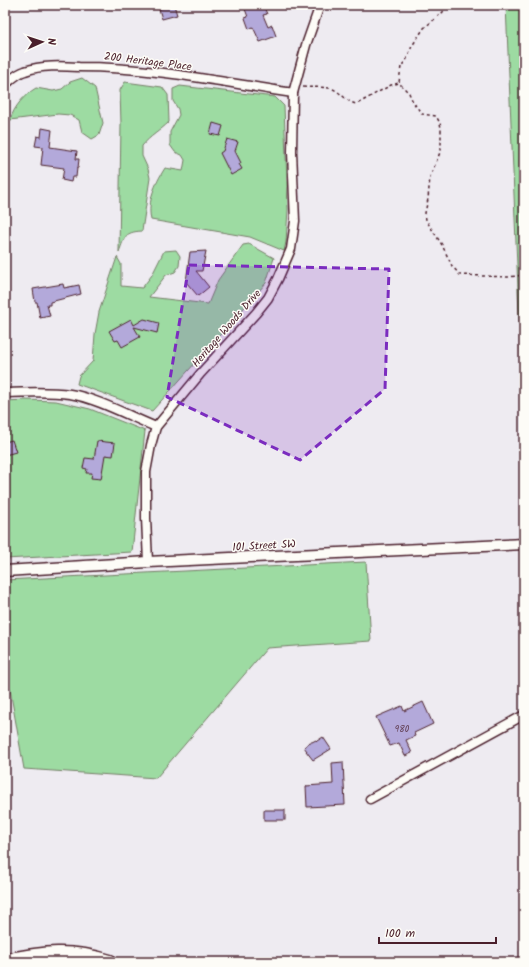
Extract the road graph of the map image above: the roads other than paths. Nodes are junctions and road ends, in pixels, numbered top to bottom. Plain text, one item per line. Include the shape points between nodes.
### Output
1 (320, 5) edge
2 (5, 85) edge
3 (294, 89) junction
4 (5, 393) edge
5 (156, 428) junction
6 (524, 544) edge
7 (148, 562) junction
8 (5, 571) edge
9 (524, 715) edge
10 (370, 798) dead end
11 (5, 961) edge
12 (110, 962) edge

1 - 3 street, Heritage Woods Drive
2 - 3 street, 200 Heritage Place via 18,74 33,68 61,66 112,67
3 - 5 street, Heritage Woods Drive via 292,152 296,221 286,264 268,298
4 - 5 street via 71,394 92,400
5 - 7 street, Heritage Woods Drive via 146,472
6 - 7 street, 101 Street SW
7 - 8 street, 101 Street SW
9 - 10 street
11 - 12 highway via 63,953 92,956

